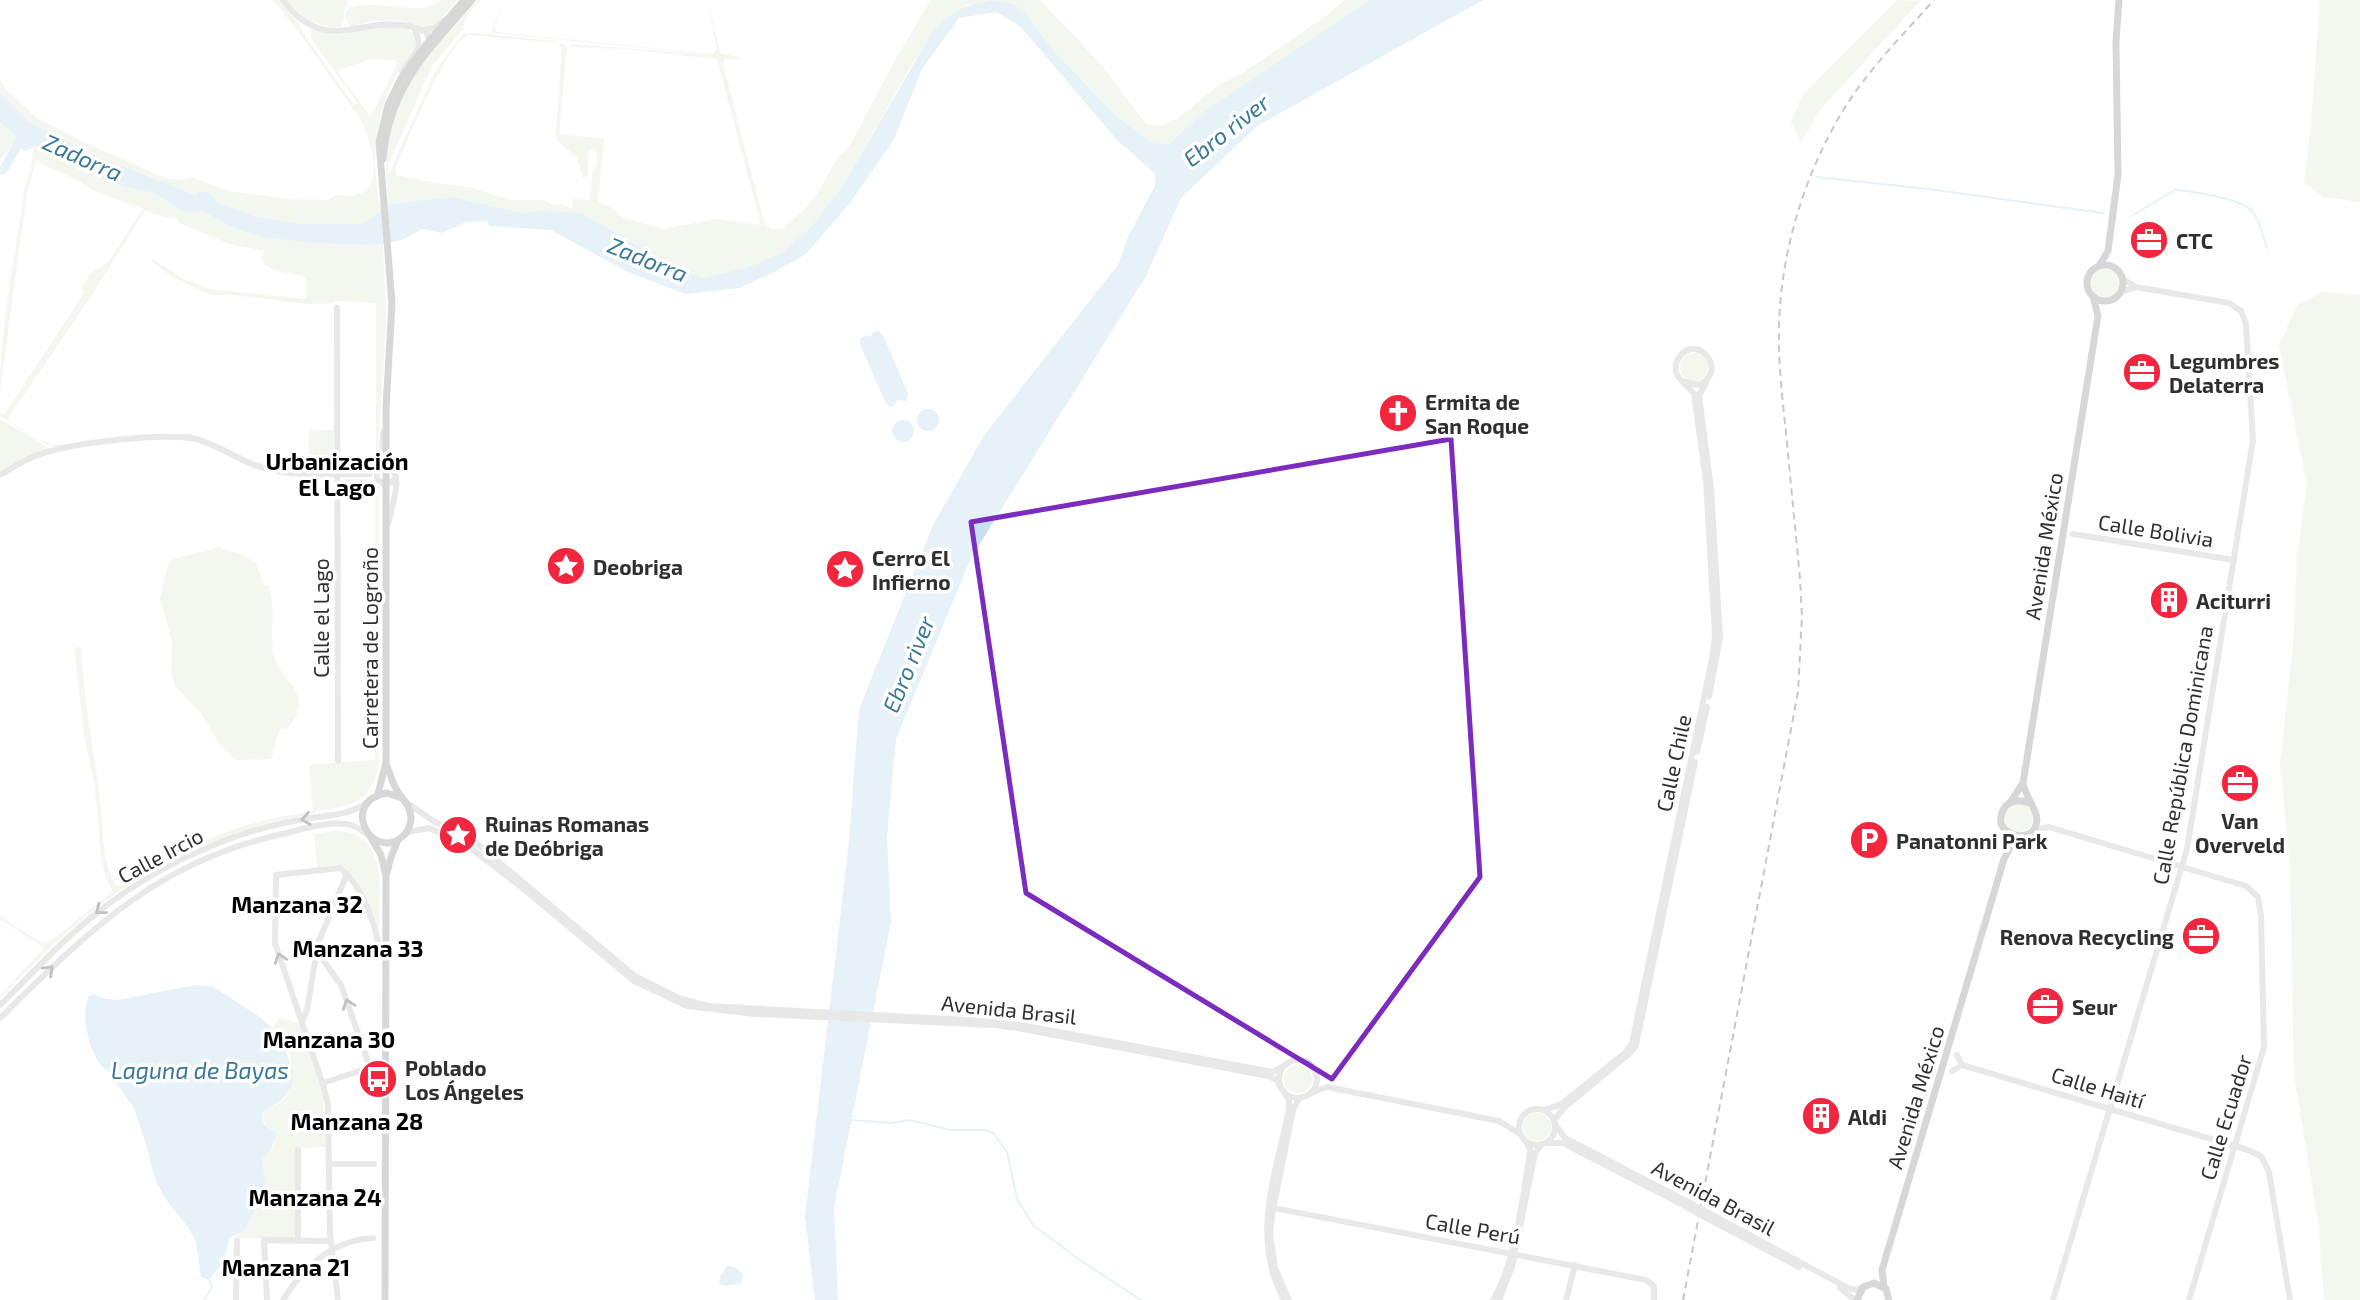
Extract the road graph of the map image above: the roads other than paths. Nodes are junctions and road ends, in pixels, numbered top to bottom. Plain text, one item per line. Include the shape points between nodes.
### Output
1 (283, 0) edge
2 (2119, 0) edge
3 (467, 2) edge
4 (414, 28) junction
5 (423, 30) junction
6 (430, 39) junction
7 (411, 72) junction
8 (394, 91) junction
9 (381, 174) junction
10 (2108, 251) junction
11 (2099, 266) junction
12 (2115, 268) junction
13 (2123, 279) junction
14 (2136, 288) junction
15 (2121, 292) junction
16 (2093, 296) junction
17 (2108, 301) junction
18 (337, 308) dead end
19 (2098, 316) junction
20 (1707, 379) junction
21 (1682, 381) junction
22 (385, 466) junction
23 (398, 472) junction
24 (337, 474) junction
25 (370, 474) junction
26 (0, 475) edge
27 (377, 480) junction
28 (386, 485) junction
29 (386, 533) junction
30 (2073, 534) dead end
31 (2234, 560) junction
32 (338, 761) dead end
33 (386, 762) junction
34 (2023, 783) junction
35 (378, 794) junction
36 (370, 799) junction
37 (404, 800) junction
38 (2011, 802) junction
39 (2029, 803) junction
40 (2037, 815) junction
41 (2049, 827) junction
42 (2033, 830) junction
43 (2005, 831) junction
44 (407, 832) junction
45 (370, 836) junction
46 (2021, 836) junction
47 (398, 840) junction
48 (2006, 854) junction
49 (2183, 867) junction
50 (346, 874) junction
51 (386, 876) junction
52 (521, 884) junction
53 (386, 948) junction
54 (318, 958) junction
55 (0, 1005) edge
56 (0, 1018) edge
57 (302, 1023) junction
58 (1957, 1055) dead end
59 (386, 1062) junction
60 (1287, 1064) junction
61 (1962, 1065) junction
62 (370, 1067) junction
63 (1236, 1067) junction
64 (1952, 1071) dead end
65 (1316, 1075) junction
66 (386, 1078) junction
67 (323, 1083) junction
68 (1327, 1087) junction
69 (1283, 1090) junction
70 (1311, 1093) junction
71 (1301, 1098) junction
72 (2110, 1109) junction
73 (1544, 1110) junction
74 (1522, 1115) junction
75 (1500, 1121) junction
76 (1554, 1122) junction
77 (1520, 1134) junction
78 (1525, 1141) junction
79 (1544, 1144) junction
80 (2234, 1146) junction
81 (298, 1150) dead end
82 (330, 1164) junction
83 (374, 1164) dead end
84 (1685, 1204) junction
85 (1271, 1208) junction
86 (1715, 1220) junction
87 (373, 1237) dead end
88 (237, 1241) dead end
89 (298, 1241) junction
90 (331, 1245) junction
91 (1513, 1254) junction
92 (1575, 1265) junction
93 (1882, 1270) junction
94 (1866, 1286) junction
95 (1884, 1287) junction
96 (236, 1300) edge
97 (267, 1300) edge
98 (283, 1300) edge
99 (338, 1300) edge
100 (385, 1300) edge
101 (1283, 1300) edge
102 (1289, 1300) edge
103 (1493, 1300) edge
104 (1499, 1300) edge
105 (1566, 1300) edge
106 (1654, 1300) edge
107 (1856, 1300) edge
108 (1889, 1300) edge
109 (2053, 1300) edge
110 (2189, 1300) edge
111 (2290, 1300) edge

1 - 4 street via 303,22 324,31 392,23
2 - 10 main road via 2118,174
3 - 5 street via 438,26
3 - 6 main road
3 - 7 main road
4 - 5 street
4 - 6 street
4 - 8 street via 419,46
5 - 6 street
6 - 7 street
6 - 8 main road
7 - 9 main road via 390,119
8 - 9 main road via 381,133
9 - 22 main road, Carretera de Logroño via 392,326
10 - 11 main road
10 - 12 main road
11 - 12 main road
11 - 16 main road via 2087,280
12 - 13 main road
13 - 14 street, Calle República Dominicana
13 - 15 main road
14 - 15 street, Calle República Dominicana
14 - 31 street, Calle República Dominicana via 2229,303 2244,315 2253,436
15 - 17 main road
16 - 17 main road
16 - 19 main road, Avenida México
17 - 19 main road, Avenida México
18 - 24 street, Calle el Lago
19 - 34 main road, Avenida México
20 - 21 street via 1698,385
20 - 21 street via 1711,363 1695,349 1684,352 1677,361 1676,372
20 - 76 street, Calle Chile via 1699,395 1711,489 1720,643 1679,844 1636,1045
21 - 73 street, Calle Chile via 1695,398 1706,481 1715,636 1712,659 1632,1043 1562,1104
22 - 23 street
22 - 25 street
22 - 27 street, Carretera de Logroño via 376,474
22 - 28 main road, Carretera de Logroño
23 - 28 street
23 - 29 street, Carretera de Logroño
24 - 25 street
24 - 26 street via 280,471 196,439 160,437 56,450
24 - 32 street, Calle el Lago
25 - 27 street
27 - 28 street
28 - 29 main road, Carretera de Logroño
29 - 33 main road, Carretera de Logroño
30 - 31 street, Calle Bolivia
31 - 49 street, Calle República Dominicana
33 - 35 main road, Carretera de Logroño
33 - 37 main road, Carretera de Logroño
34 - 38 main road, Avenida México
34 - 39 main road, Avenida México
35 - 36 main road
35 - 37 main road via 395,794
36 - 45 main road via 362,813
36 -> 55 street, Calle Ircio via 345,813 239,836 155,873 84,924
37 - 44 main road via 411,817
37 - 52 street via 475,842
38 - 39 main road
38 - 43 main road via 2001,815
39 - 40 main road
40 - 41 street
40 - 42 main road
41 - 42 street
41 - 49 street, Calle Ecuador
42 - 46 main road
43 - 46 main road
43 - 48 main road, Avenida México
44 - 47 main road
44 - 52 street via 429,828 464,844
45 - 47 main road via 384,843
45 - 51 main road
56 -> 45 street, Calle Ircio via 100,923 164,879 200,861 262,838 318,826 351,825
46 - 48 main road, Avenida México
47 - 51 main road
48 - 93 main road, Avenida México
49 - 72 street, Calle República Dominicana
49 - 80 street, Calle Ecuador via 2246,886 2260,904 2264,1047
50 - 53 street via 363,901 379,945
50 - 54 street via 317,946
57 -> 50 street via 275,943 275,876 334,868
51 - 53 main road
52 - 63 street, Avenida Brasil via 635,976 708,1006 1006,1022
53 - 59 main road
54 - 57 street
62 -> 54 street via 340,982
57 - 67 street
58 - 61 street
59 - 62 street
59 - 66 main road
60 - 63 street via 1273,1072
60 - 65 street via 1305,1062
60 - 69 street via 1279,1077
61 - 64 street
61 - 72 street, Calle Haití
62 - 66 street via 382,1070
62 - 67 street
63 - 69 street via 1271,1077
65 - 68 street
65 - 70 street
66 - 100 main road
67 - 82 street
68 - 70 street
68 - 75 street
69 - 71 street
69 - 85 street via 1289,1109
70 - 71 street
71 - 85 street via 1293,1110
72 - 80 street, Calle Haití
72 - 109 street, Calle República Dominicana
73 - 74 street via 1532,1109
73 - 76 street
74 - 75 street
74 - 77 street
75 - 77 street
76 - 79 street via 1553,1135
76 - 84 street, Avenida Brasil via 1565,1139
77 - 78 street
78 - 79 street
78 - 91 street via 1531,1153
79 - 84 street, Avenida Brasil via 1563,1143
79 - 91 street via 1535,1153
80 - 110 street, Calle Ecuador
80 - 111 street, Calle Haití via 2257,1154 2268,1167
81 - 89 street
82 - 83 street
82 - 90 street
84 - 86 street, Avenida Brasil, bridge
85 - 91 street, Calle Perú
85 - 101 street via 1267,1254
85 - 102 street via 1272,1256
86 - 94 street, Avenida Brasil via 1847,1288
86 - 107 street, Avenida Brasil
87 - 90 street
88 - 96 street
89 - 90 street
89 - 97 street via 264,1240
90 - 98 street
90 - 99 street
91 - 92 street, Calle Perú
91 - 103 street
91 - 104 street
92 - 105 street
92 - 106 street, Calle Perú via 1646,1279 1654,1286
93 - 94 main road, Avenida México
93 - 95 main road, Avenida México
94 - 95 main road
94 - 107 main road, Avenida México
95 - 108 main road, Avenida México

